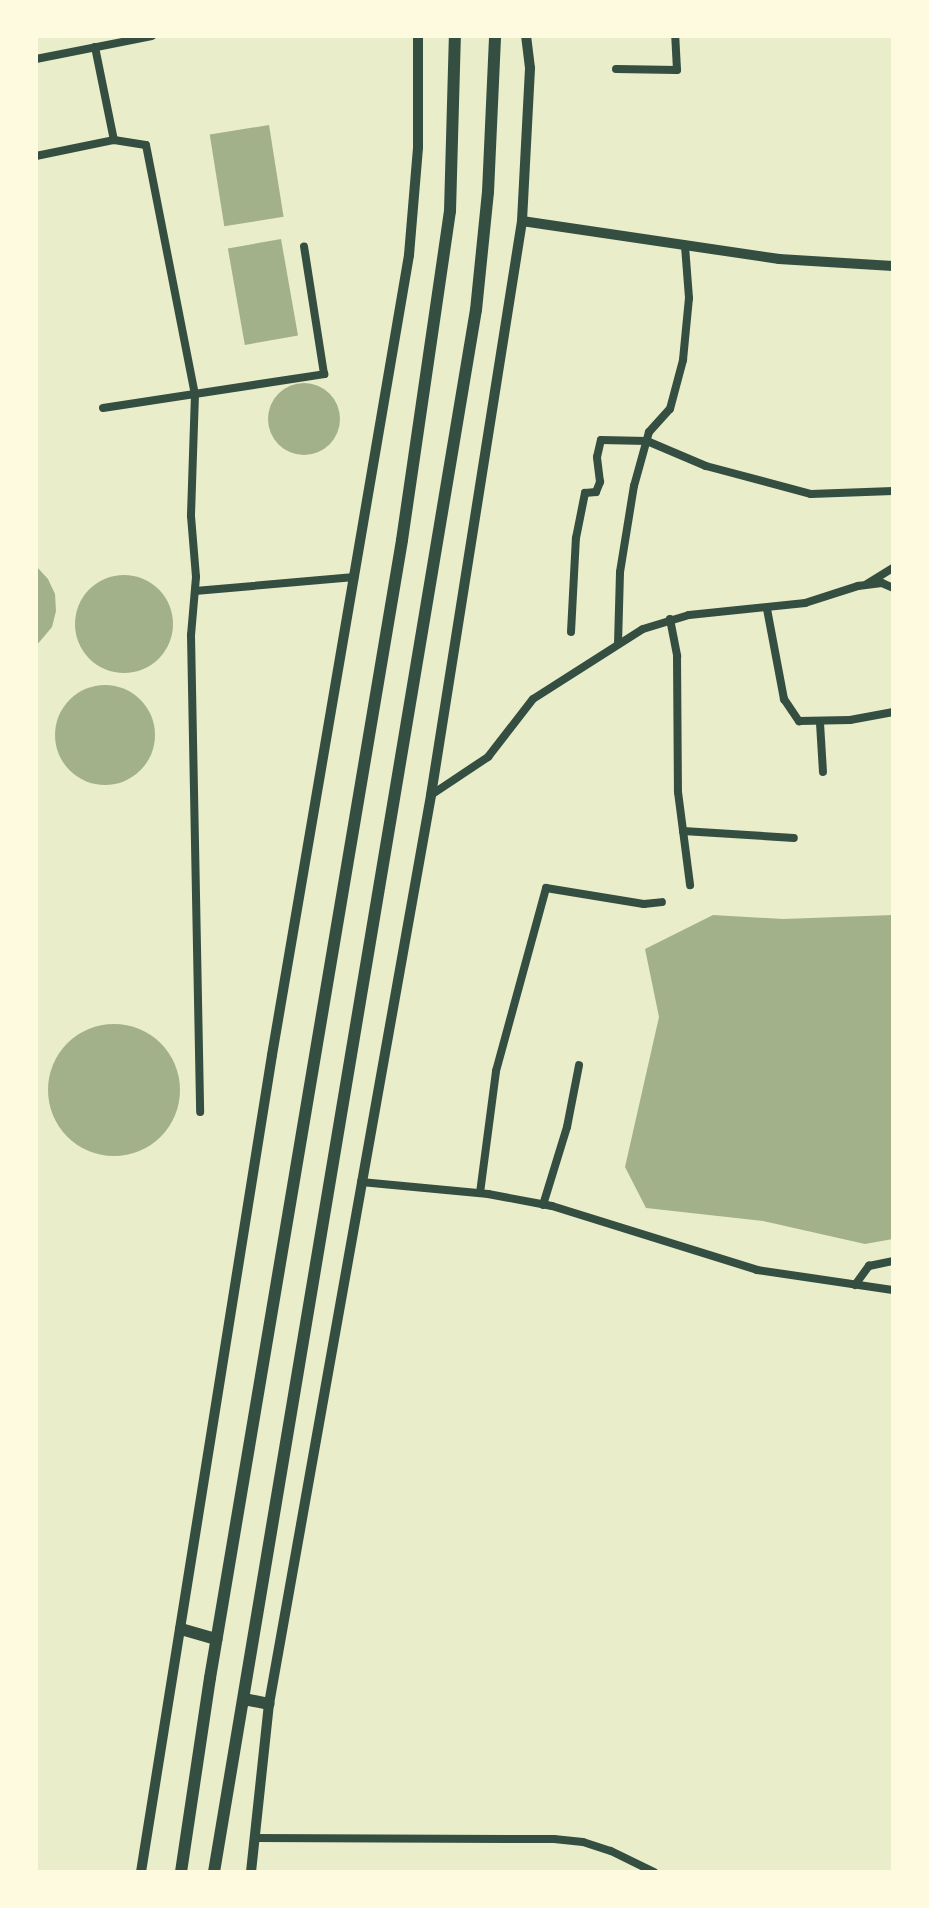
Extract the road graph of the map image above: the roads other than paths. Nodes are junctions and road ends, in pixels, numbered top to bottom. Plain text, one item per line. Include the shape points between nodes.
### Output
1 (152, 36) edge
2 (418, 36) edge
3 (455, 36) edge
4 (495, 36) edge
5 (526, 36) edge
6 (675, 36) edge
7 (95, 47) junction
8 (36, 59) edge
9 (616, 69) dead end
10 (114, 140) junction
11 (36, 156) edge
12 (522, 221) junction
13 (685, 246) junction
14 (304, 247) dead end
15 (893, 266) edge
16 (195, 394) junction
17 (103, 408) dead end
18 (647, 441) junction
19 (893, 491) edge
20 (893, 568) edge
21 (354, 577) junction
22 (865, 585) junction
23 (891, 588) edge
24 (195, 591) junction
25 (767, 609) junction
26 (670, 619) junction
27 (571, 632) dead end
28 (618, 644) junction
29 (893, 712) edge
30 (820, 723) junction
31 (823, 772) dead end
32 (431, 795) junction
33 (683, 831) junction
34 (794, 838) dead end
35 (690, 885) dead end
36 (662, 902) dead end
37 (579, 1065) dead end
38 (200, 1112) dead end
39 (361, 1182) junction
40 (480, 1193) junction
41 (543, 1205) junction
42 (893, 1261) edge
43 (855, 1285) junction
44 (893, 1290) edge
45 (181, 1629) junction
46 (217, 1639) junction
47 (244, 1699) junction
48 (269, 1704) junction
49 (254, 1838) junction
50 (629, 1860) junction
51 (141, 1872) edge
52 (181, 1872) edge
53 (214, 1872) edge
54 (251, 1872) edge
55 (622, 1872) edge
56 (654, 1872) edge

1 - 7 street
2 - 21 street via 418,147 409,255
3 - 46 highway via 450,211 402,540
4 - 47 highway via 476,310
5 - 12 street via 530,68
6 - 9 street via 677,70
7 - 8 street
7 - 10 street
10 - 11 street
10 - 16 street via 146,145
12 - 13 street
12 - 32 street
13 - 15 street
13 - 18 street via 689,298 683,360 670,409
14 - 16 street via 324,374
16 - 17 street
16 - 24 street
18 - 19 street via 774,487 811,494
18 - 27 street via 601,440 600,482 596,492 585,493 576,538
18 - 28 street via 623,546
20 - 22 street
21 - 24 street
21 - 45 street
22 - 23 street
22 - 25 street
24 - 38 street via 191,635
25 - 26 street
25 - 30 street via 784,699 799,721
26 - 28 street
26 - 33 street via 677,656
28 - 32 street via 533,699 488,757
29 - 30 street
30 - 31 street
32 - 39 street
33 - 34 street
33 - 35 street
36 - 40 street via 644,904 546,888 496,1071
37 - 41 street
39 - 40 street
39 - 48 street
40 - 41 street
41 - 43 street via 757,1270
42 - 43 street via 869,1266
43 - 44 street
45 - 46 highway
45 - 51 street
46 - 52 highway
47 - 48 highway
47 - 53 highway
48 - 49 street
49 - 50 street via 554,1839 583,1842
49 - 54 street
50 - 55 street
50 - 56 street

